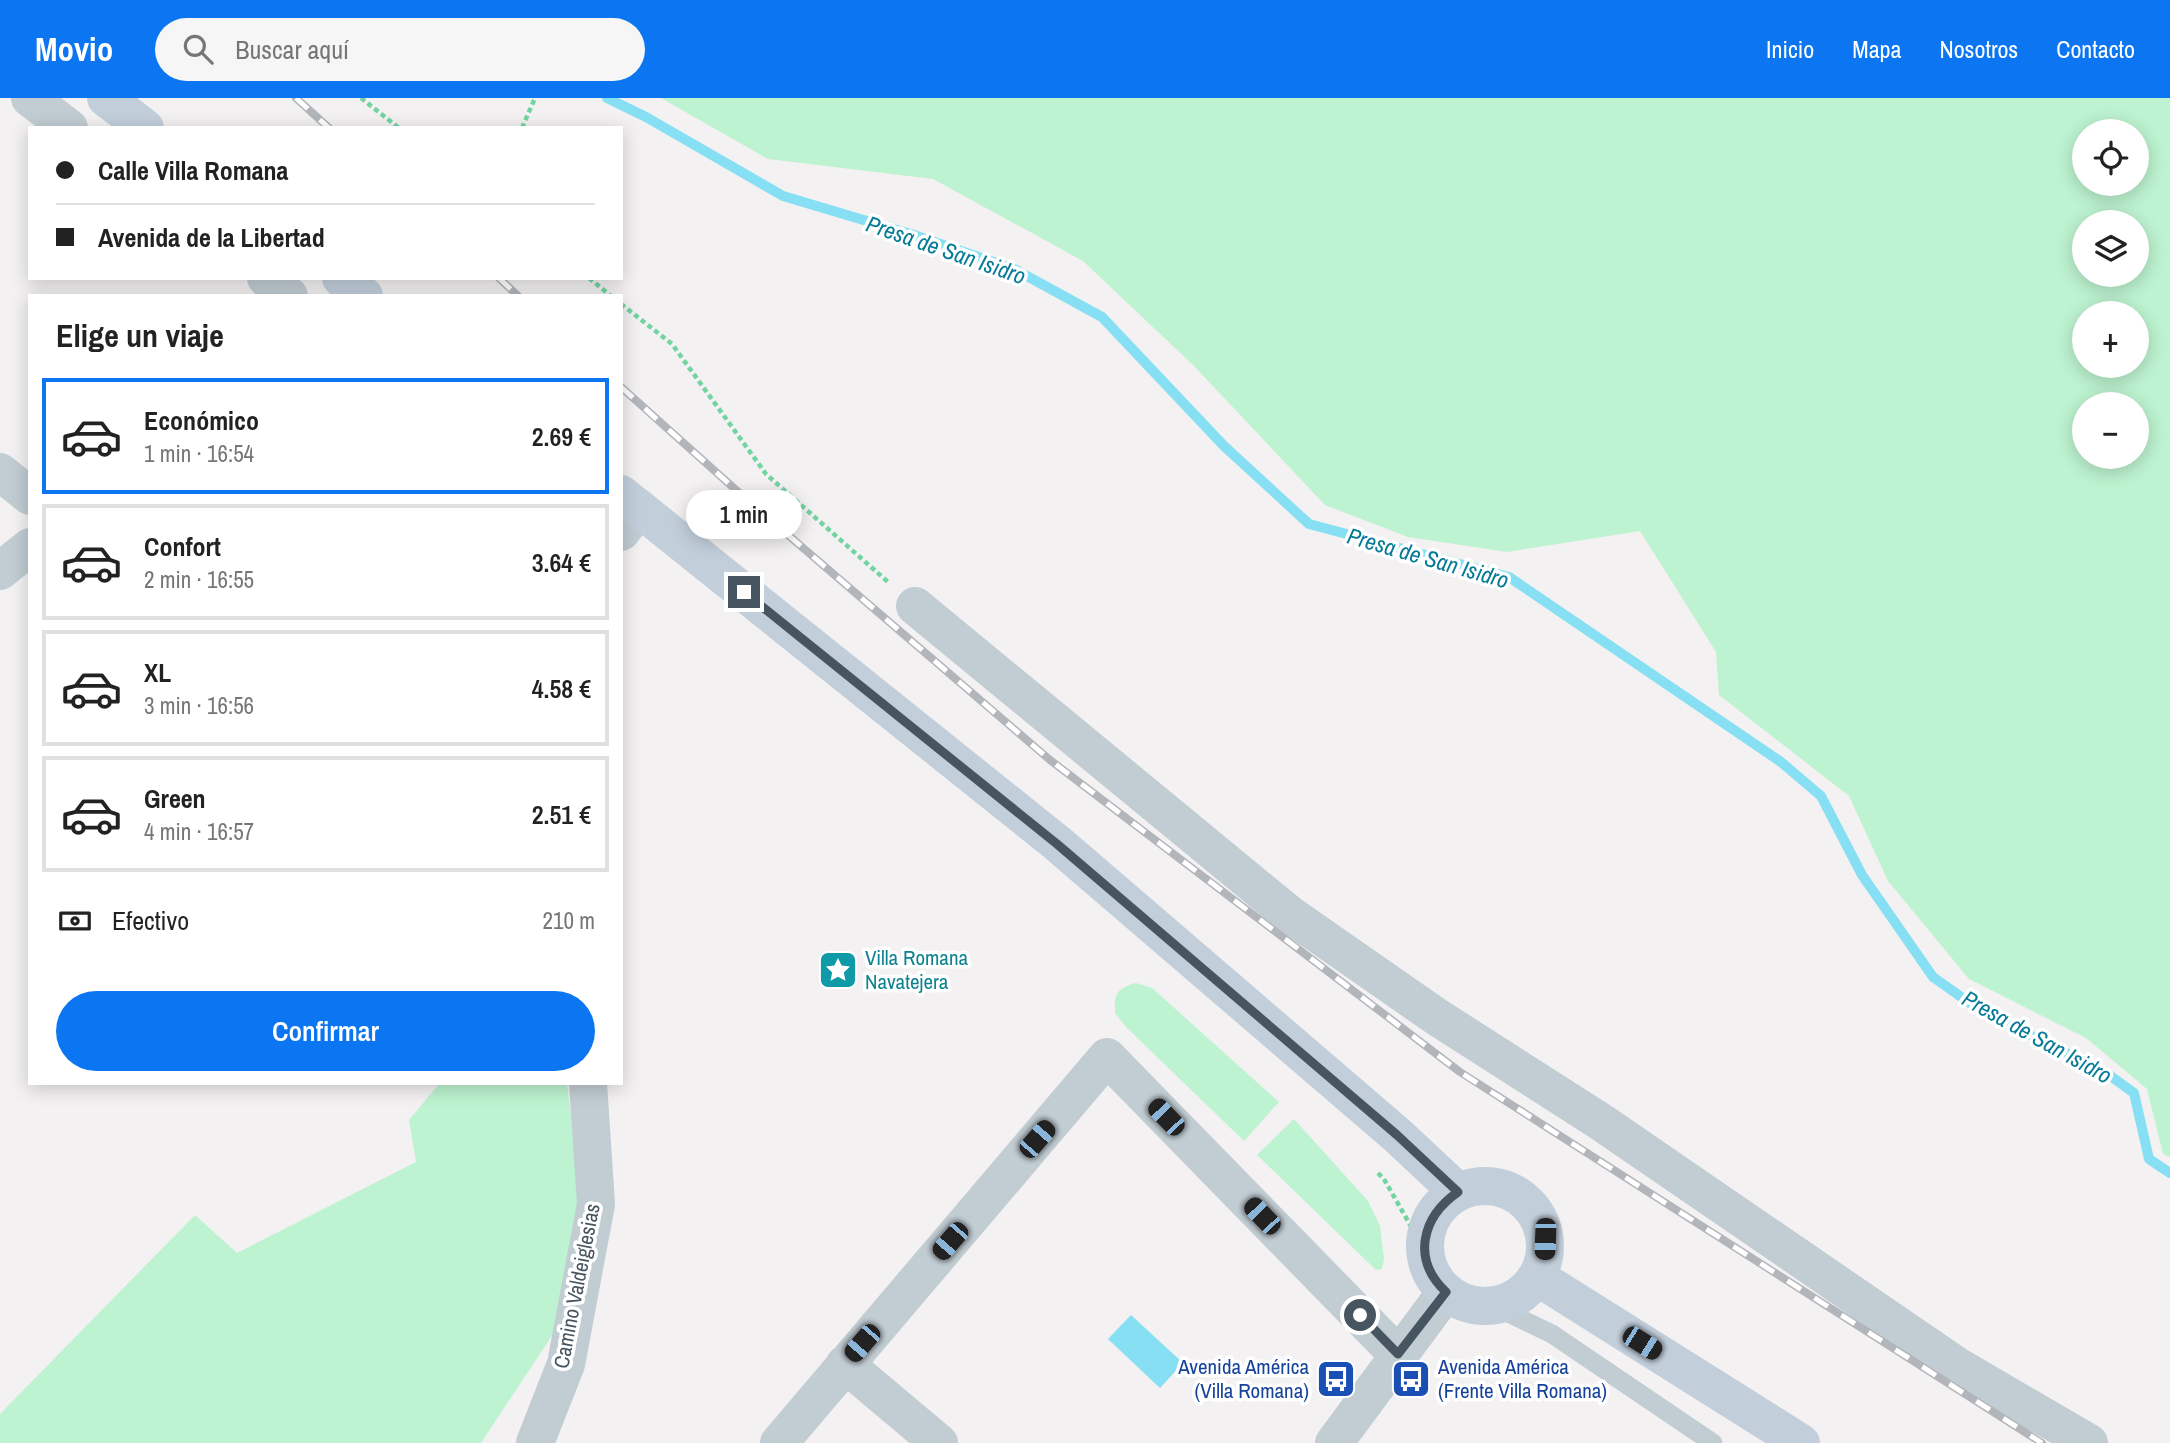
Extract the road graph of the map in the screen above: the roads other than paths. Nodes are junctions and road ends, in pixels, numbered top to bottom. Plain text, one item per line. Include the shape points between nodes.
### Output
1 (30, 98) edge
2 (106, 98) edge
3 (66, 126) edge
4 (142, 126) edge
5 (269, 280) edge
6 (344, 280) edge
7 (286, 294) edge
8 (361, 294) edge
9 (0, 472) edge
10 (28, 494) edge
11 (626, 511) edge
12 (28, 549) edge
13 (0, 571) edge
14 (915, 606) road end
15 (588, 1085) edge
16 (1458, 1192) junction
17 (1537, 1277) junction
18 (1446, 1292) junction
19 (1494, 1306) junction
20 (1398, 1354) junction
21 (845, 1364) junction
22 (535, 1443) edge
23 (779, 1443) edge
24 (939, 1443) edge
25 (1334, 1443) edge
26 (1713, 1443) edge
27 (1801, 1443) edge
28 (2089, 1443) edge

1 - 3 street
2 - 4 main road
5 - 7 street
6 - 8 main road
9 - 10 street
11 - 16 main road via 1057,844
12 - 13 street
14 - 28 street via 1289,914 1957,1366
15 - 22 street, Camino Valdeiglesias via 596,1204 566,1364
16 - 17 main road via 1493,1186 1528,1203 1545,1239 1545,1258
16 - 18 main road via 1444,1202 1426,1233 1429,1268
17 - 19 main road via 1526,1291
17 - 27 main road
18 - 19 main road via 1464,1303
18 - 20 street
19 - 26 lane via 1552,1334
20 - 21 street via 1107,1058
20 - 25 street
21 - 23 street
21 - 24 street

